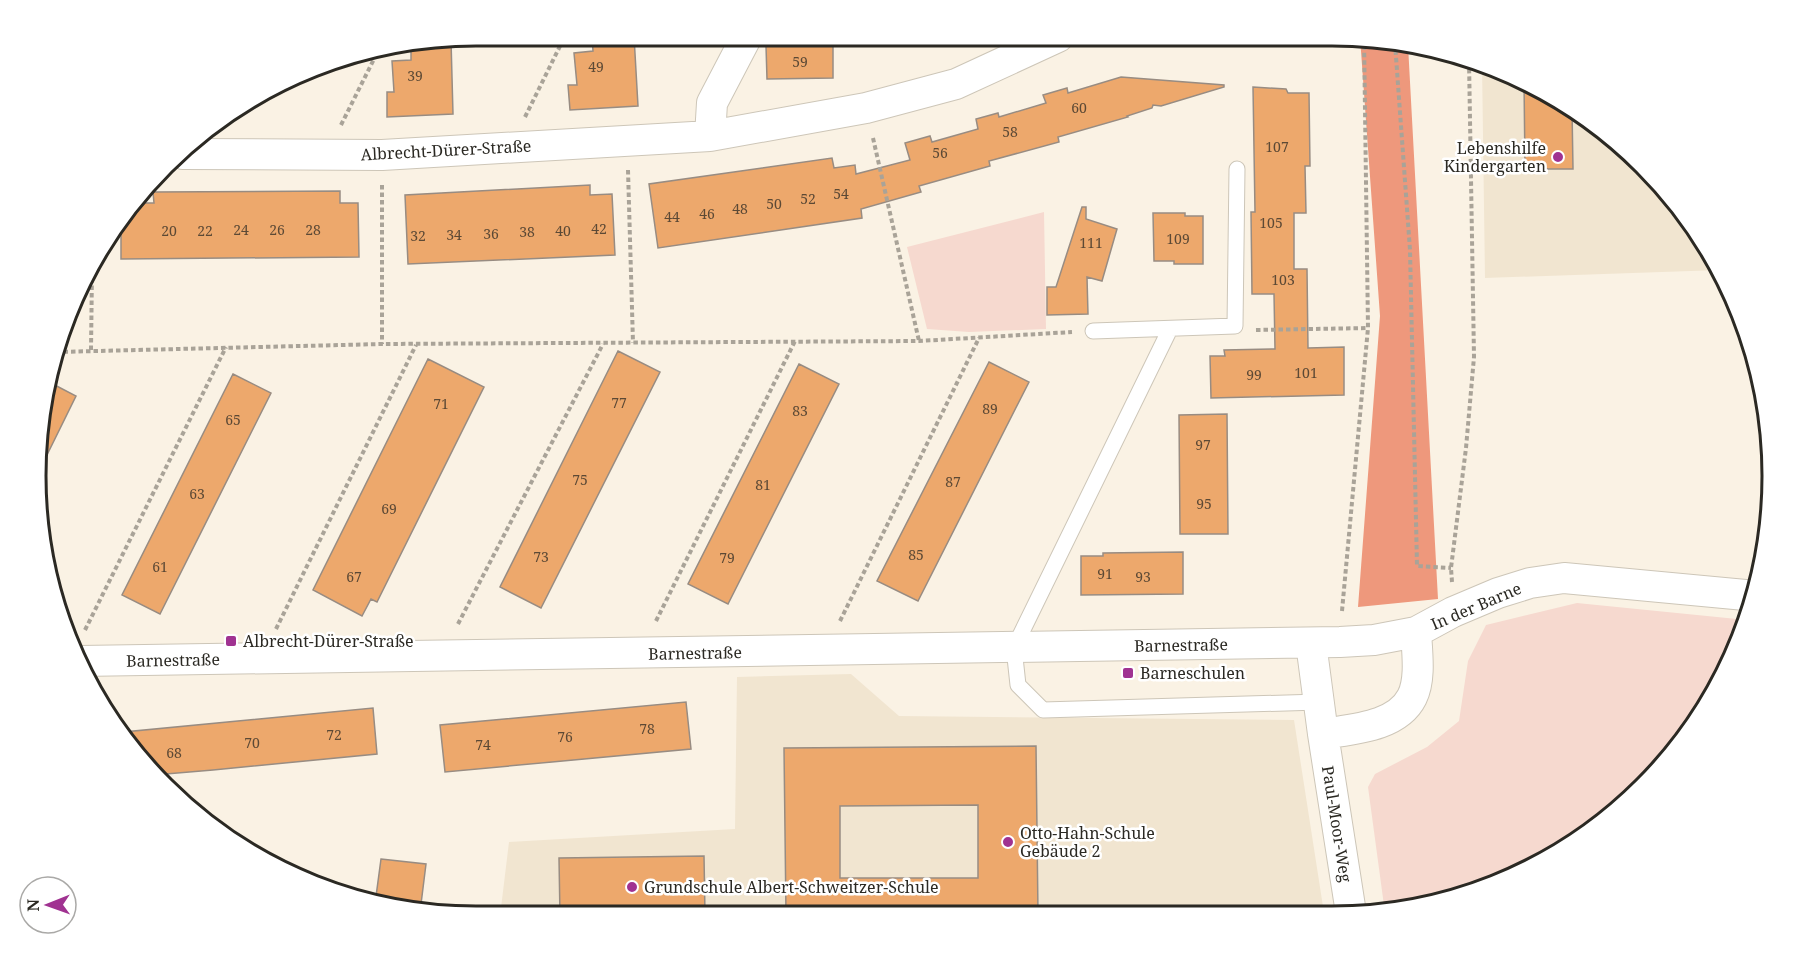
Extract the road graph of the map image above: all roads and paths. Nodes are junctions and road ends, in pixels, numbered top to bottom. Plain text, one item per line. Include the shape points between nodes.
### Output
1 (560, 46) edge
2 (742, 46) edge
3 (1028, 46) edge
4 (1364, 47) edge
5 (1396, 51) edge
6 (373, 59) edge
7 (1469, 68) edge
8 (866, 108) junction
9 (710, 136) junction
10 (627, 142) junction
11 (510, 147) junction
12 (192, 154) edge
13 (326, 155) junction
14 (382, 155) junction
15 (1237, 169) dead end
16 (93, 283) edge
17 (1235, 327) junction
18 (1368, 328) junction
19 (1170, 329) junction
20 (1093, 331) joint
21 (979, 338) junction
22 (795, 341) junction
23 (919, 341) junction
24 (633, 343) junction
25 (382, 344) junction
26 (603, 344) junction
27 (416, 345) junction
28 (226, 347) junction
29 (91, 350) junction
30 (65, 351) edge
31 (1451, 568) junction
32 (1746, 595) edge
33 (1453, 612) junction
34 (84, 631) dead end
35 (1416, 632) junction
36 (1325, 643) junction
37 (1014, 648) junction
38 (825, 651) junction
39 (640, 654) junction
40 (441, 657) junction
41 (261, 660) junction
42 (88, 661) edge
43 (1319, 702) junction
44 (1323, 734) junction
45 (1350, 906) edge

1 - 11 path
2 - 9 street via 712,103
3 - 8 street, Albrecht-Dürer-Straße via 956,84
4 - 18 path
5 - 31 path via 1410,250 1417,566
6 - 13 path
7 - 31 path via 1474,357
8 - 9 street, Albrecht-Dürer-Straße
8 - 23 path
9 - 10 street, Albrecht-Dürer-Straße
10 - 11 street, Albrecht-Dürer-Straße
10 - 24 path
11 - 14 street, Albrecht-Dürer-Straße
12 - 13 street, Albrecht-Dürer-Straße
13 - 14 street, Albrecht-Dürer-Straße
14 - 25 path
15 - 17 lane
16 - 29 path
17 - 18 path
17 - 19 lane
18 - 36 path
19 - 20 lane
19 - 37 lane
20 - 21 path
21 - 23 path
21 - 38 path
22 - 23 path
22 - 24 path
22 - 39 path
24 - 26 path
25 - 27 path
25 - 28 path
26 - 27 path
26 - 40 path
27 - 41 path
28 - 29 path
28 - 34 path
29 - 30 path
31 - 33 path
32 - 33 street, In der Barne via 1564,578 1519,586
33 - 35 street, In der Barne
35 - 36 street, In der Barne
35 - 44 street via 1417,673 1412,698 1395,716
36 - 37 street, Barnestraße
36 - 43 street
37 - 38 street, Barnestraße
37 - 43 lane via 1018,686 1043,710
38 - 39 street, Barnestraße
39 - 40 street, Barnestraße
40 - 41 street, Barnestraße
41 - 42 street, Barnestraße
43 - 44 street
44 - 45 street, Paul-Moor-Weg

